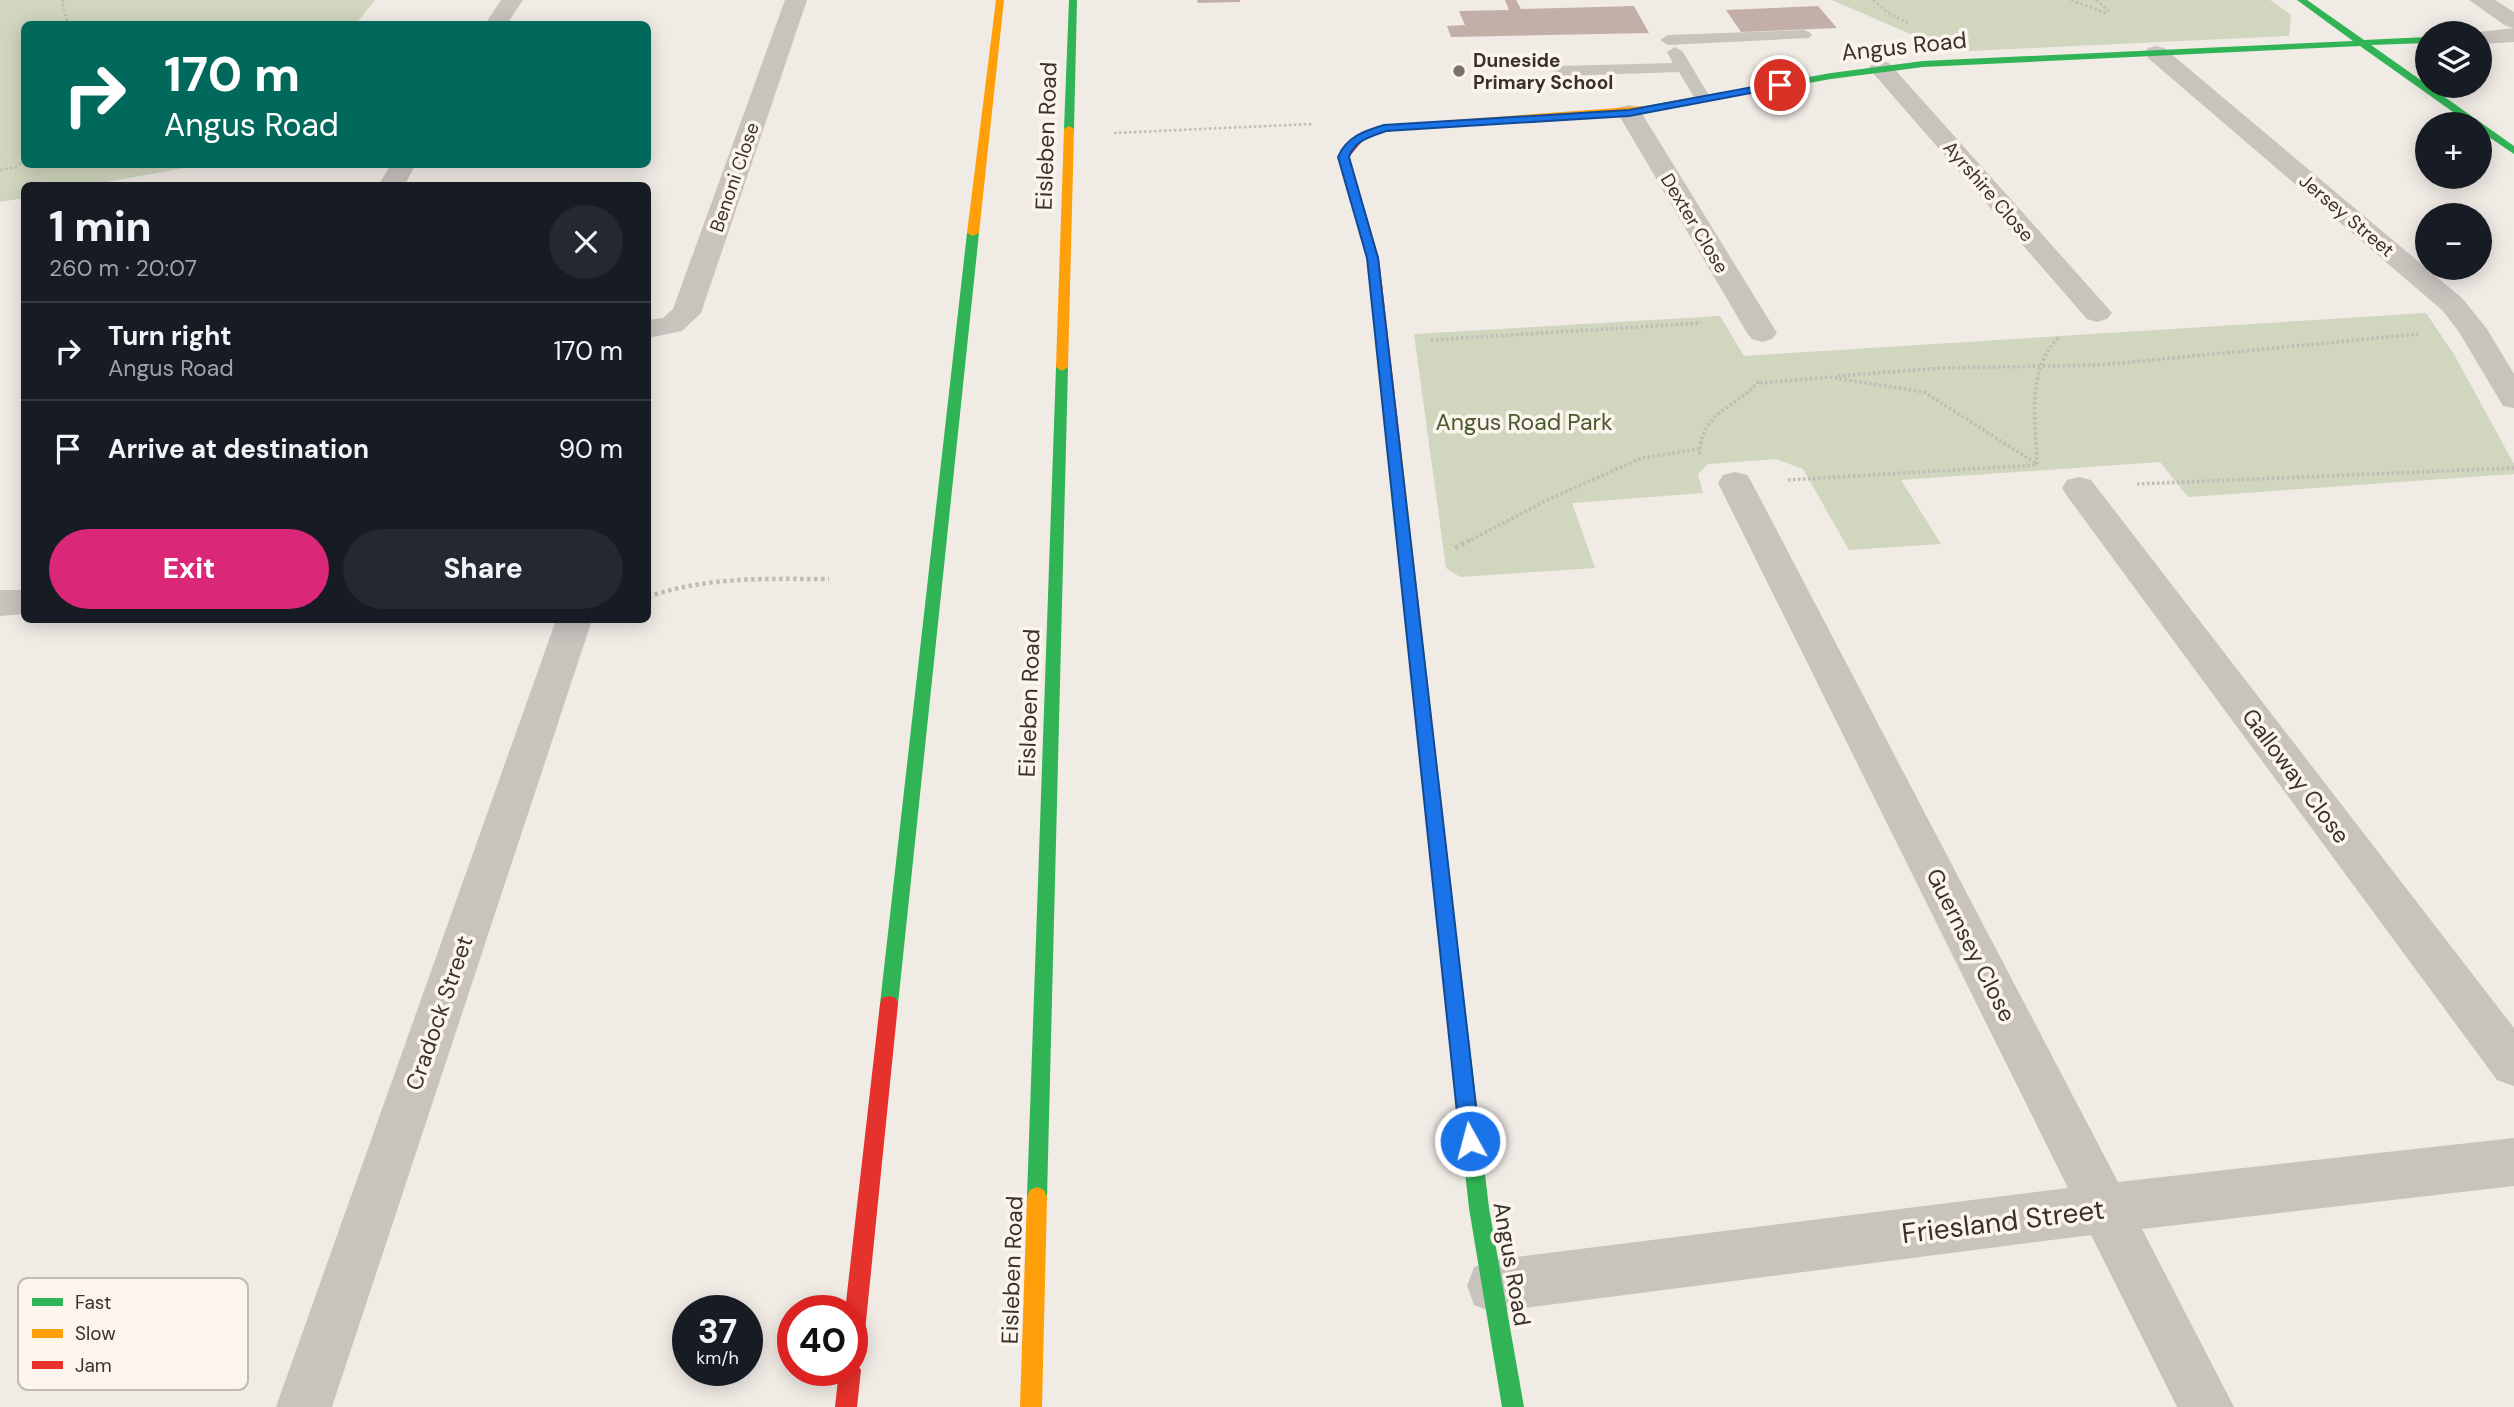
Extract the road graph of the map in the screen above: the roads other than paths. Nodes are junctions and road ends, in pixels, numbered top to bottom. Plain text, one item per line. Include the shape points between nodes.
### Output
1 (512, 0) edge
2 (796, 0) edge
3 (1000, 0) edge
4 (1073, 0) edge
5 (2301, 0) edge
6 (2480, 0) edge
7 (498, 21) edge
8 (2514, 21) edge
9 (1665, 34) joint
10 (2514, 35) edge
11 (1804, 36) dead end
12 (2492, 36) edge
13 (2415, 41) edge
14 (2362, 43) junction
15 (2156, 53) junction
16 (1684, 67) junction
17 (1881, 68) junction
18 (1561, 71) dead end
19 (1703, 99) junction
20 (2458, 112) edge
21 (1629, 113) junction
22 (2492, 136) edge
23 (2514, 151) edge
24 (2097, 313) road end
25 (1758, 327) road end
26 (651, 328) edge
27 (2514, 399) edge
28 (1735, 483) road end
29 (2079, 488) road end
30 (21, 602) edge
31 (0, 603) edge
32 (573, 623) edge
33 (2514, 1065) edge
34 (2514, 1162) edge
35 (2105, 1208) junction
36 (1493, 1286) junction
37 (858, 1295) edge
38 (848, 1386) edge
39 (304, 1407) edge
40 (846, 1407) edge
41 (1031, 1407) edge
42 (1513, 1407) edge
43 (2206, 1407) edge

1 - 7 street
2 - 26 street, Benoni Close via 686,313 672,325
3 - 37 main road
4 - 41 main road, Eisleben Road
5 - 14 main road
6 - 8 street
9 - 11 lane
9 - 16 lane
10 - 12 street
13 - 14 main road, Angus Road
14 - 15 main road, Angus Road
14 - 20 main road
15 - 17 main road, Angus Road
15 - 27 street, Jersey Street via 2453,305
16 - 18 lane
16 - 19 lane
17 - 19 main road, Angus Road
17 - 24 street, Ayrshire Close
19 - 21 main road, Angus Road
21 - 25 street, Dexter Close
21 - 36 main road, Angus Road via 1401,125 1356,139 1344,157 1373,258 1467,1118
22 - 23 main road
28 - 35 street, Guernsey Close
29 - 33 street, Galloway Close
30 - 31 street
32 - 39 street, Cradock Street
34 - 35 street, Friesland Street
35 - 36 street, Friesland Street
35 - 43 street, Guernsey Close
36 - 42 main road, Angus Road
38 - 40 main road

